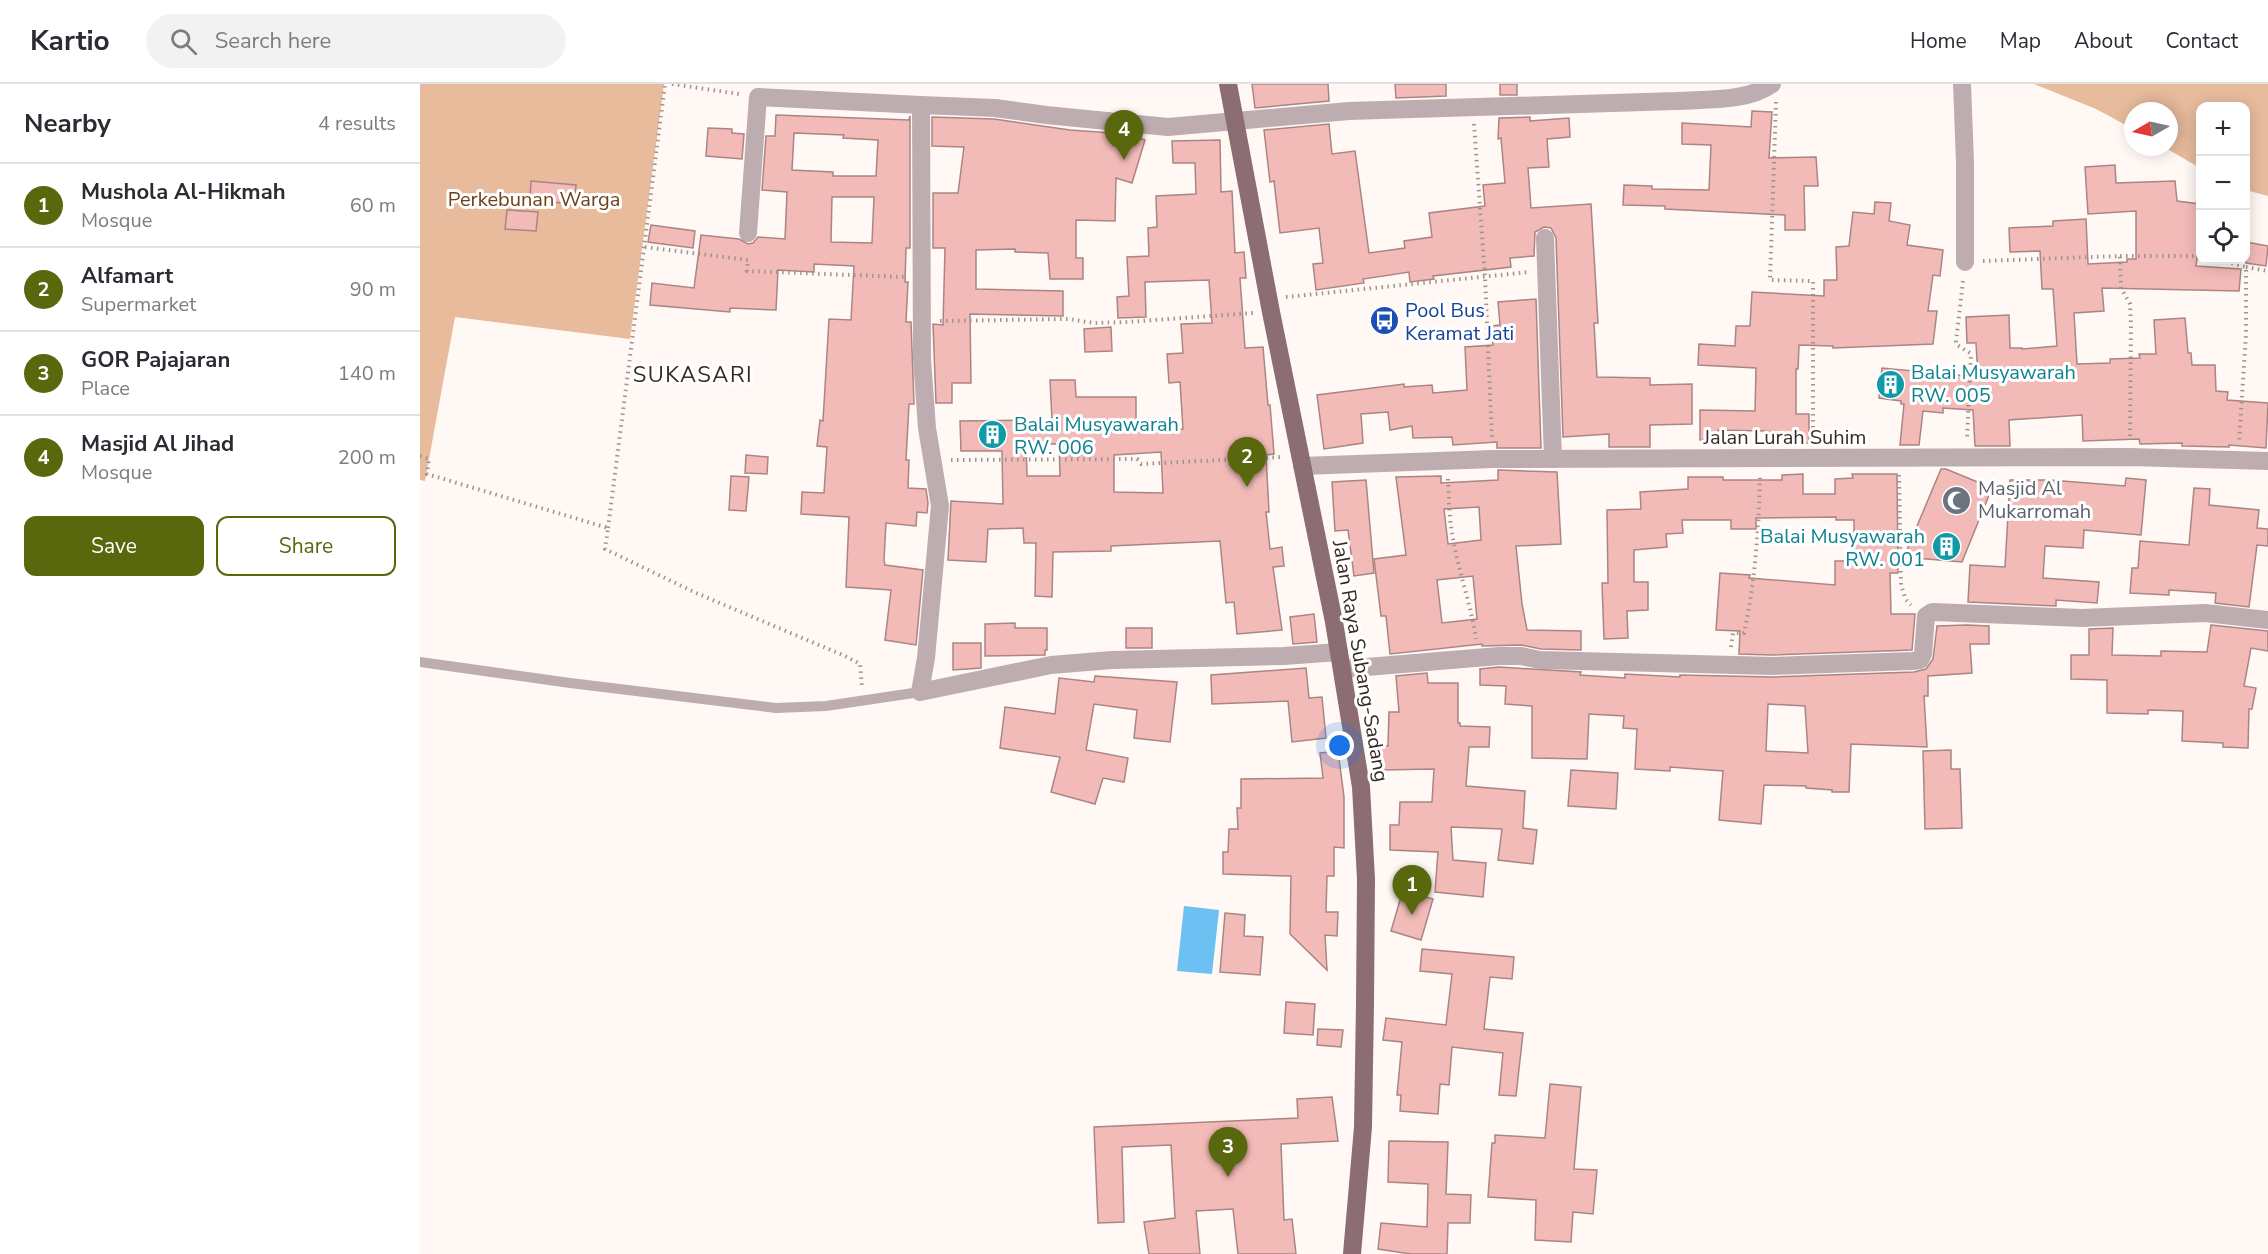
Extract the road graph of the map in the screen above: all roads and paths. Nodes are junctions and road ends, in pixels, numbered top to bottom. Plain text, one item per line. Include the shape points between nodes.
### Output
1 (665, 84) edge
2 (672, 84) edge
3 (1228, 84) edge
4 (1962, 84) edge
5 (1774, 90) edge
6 (758, 97) junction
7 (921, 105) junction
8 (1473, 107) junction
9 (1234, 122) junction
10 (748, 233) dead end
11 (1545, 238) dead end
12 (645, 248) junction
13 (2120, 256) junction
14 (2196, 256) edge
15 (1965, 262) junction
16 (2235, 264) edge
17 (2246, 267) junction
18 (1545, 270) junction
19 (2268, 271) edge
20 (1485, 277) junction
21 (922, 278) junction
22 (1270, 305) junction
23 (922, 321) junction
24 (420, 456) edge
25 (1965, 457) junction
26 (2130, 457) junction
27 (932, 458) junction
28 (1493, 459) junction
29 (1553, 459) junction
30 (1760, 459) junction
31 (1813, 459) junction
32 (1899, 459) junction
33 (1447, 460) junction
34 (2238, 460) junction
35 (1301, 461) junction
36 (2268, 461) edge
37 (608, 528) junction
38 (1932, 612) junction
39 (2268, 620) edge
40 (1478, 657) junction
41 (1341, 661) junction
42 (420, 662) edge
43 (1729, 664) junction
44 (920, 692) junction
45 (863, 700) junction
46 (1352, 1254) edge

1 - 12 path
2 - 6 path
3 - 9 main road, Jalan Raya Subang-Sadang
4 - 15 street
5 - 8 street via 1677,101
5 - 31 path via 1770,280 1813,281
6 - 7 street
6 - 10 street
7 - 9 street via 995,108 1147,126
7 - 21 street
8 - 9 street via 1349,111
8 - 20 path
9 - 22 main road, Jalan Raya Subang-Sadang
11 - 18 street
12 - 21 path via 748,260 747,271
12 - 37 path
13 - 14 path
13 - 15 path
13 - 26 path via 2121,288 2130,304 2132,326
15 - 25 path via 1956,342 1971,357
16 - 17 path
17 - 19 path
17 - 34 path
18 - 20 path
18 - 29 street
20 - 22 path
20 - 28 path
21 - 23 street
22 - 23 path via 1127,322
22 - 35 main road, Jalan Raya Subang-Sadang
23 - 27 street
24 - 37 path via 429,459 428,474
25 - 26 street, Jalan Lurah Suhim
25 - 32 street, Jalan Lurah Suhim
26 - 34 street, Jalan Lurah Suhim
27 - 35 path via 1137,459 1141,464
27 - 44 street via 940,506
28 - 29 street, Jalan Lurah Suhim
28 - 33 street, Jalan Lurah Suhim
29 - 30 street, Jalan Lurah Suhim
30 - 31 street, Jalan Lurah Suhim
30 - 43 path via 1759,526 1748,614 1744,633 1733,633
31 - 32 street, Jalan Lurah Suhim
32 - 38 path via 1901,585 1913,607
33 - 35 street, Jalan Lurah Suhim
33 - 40 path via 1453,539 1472,613
34 - 36 street, Jalan Lurah Suhim
35 - 41 main road, Jalan Raya Subang-Sadang
37 - 45 path via 605,549 860,664
38 - 39 street via 2082,618 2205,613
38 - 43 street via 1926,616 1920,660
40 - 41 street
40 - 43 street
41 - 44 street via 1284,656 1112,660 1051,665
41 - 46 main road, Jalan Raya Subang-Sadang via 1361,787 1366,879 1363,1127
42 - 45 lane via 776,708
44 - 45 lane

